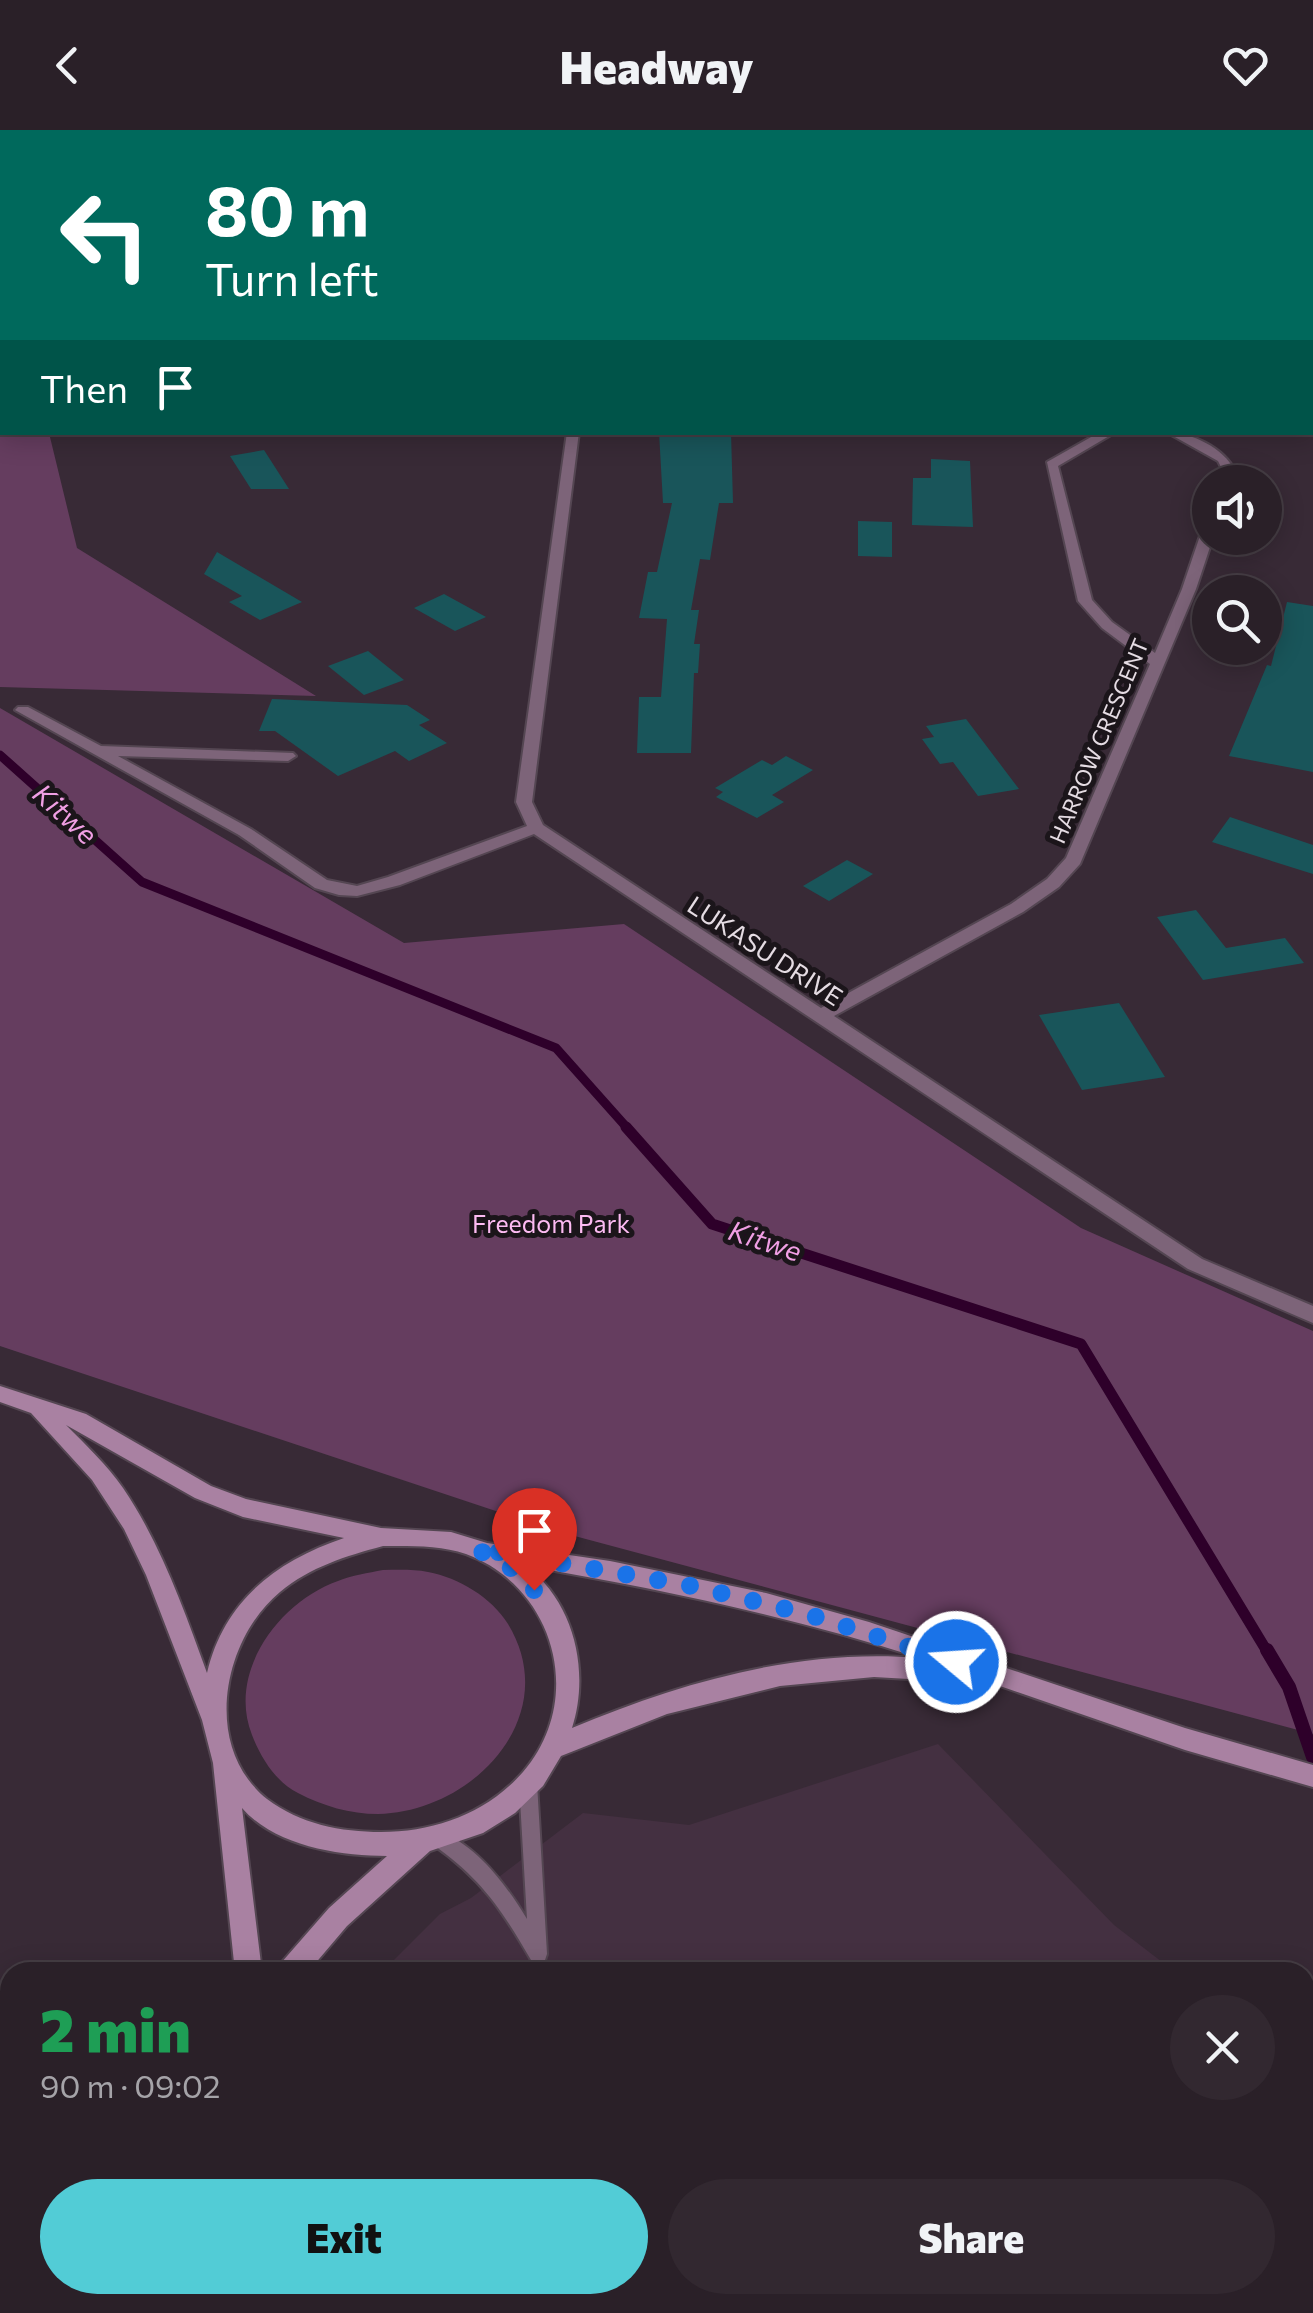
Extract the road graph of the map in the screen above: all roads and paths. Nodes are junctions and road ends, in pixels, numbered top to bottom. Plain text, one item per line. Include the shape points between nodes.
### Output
1 (573, 435) edge
2 (1105, 435) edge
3 (1178, 435) edge
4 (1226, 465) edge
5 (1201, 555) edge
6 (1156, 661) junction
7 (23, 710) dead end
8 (93, 751) junction
9 (288, 756) dead end
10 (536, 828) junction
11 (819, 1017) junction
12 (1313, 1315) edge
13 (0, 1394) edge
14 (39, 1408) junction
15 (384, 1537) junction
16 (475, 1548) junction
17 (993, 1674) junction
18 (212, 1719) junction
19 (554, 1747) junction
20 (224, 1760) junction
21 (1313, 1776) edge
22 (528, 1783) junction
23 (430, 1840) junction
24 (247, 1962) edge
25 (299, 1962) edge

1 - 10 street via 524,802
2 - 6 street via 1051,465 1085,600
3 - 4 street
5 - 6 street, HARROW CRESCENT
6 - 11 street, HARROW CRESCENT via 1074,860 1053,883
7 - 8 street
8 - 9 street
8 - 10 street via 246,832 338,890 394,881
10 - 11 street, LUKASU DRIVE
11 - 12 street, LUKASU DRIVE via 1196,1264
13 - 14 main road
14 - 15 main road via 78,1420 242,1508
14 - 18 main road via 118,1499 162,1583
15 - 16 main road via 431,1537
15 - 18 main road via 294,1568 258,1598 230,1634 215,1676
16 - 17 main road via 712,1590
16 - 19 main road via 518,1572 550,1607 568,1650 570,1698
17 - 19 main road via 866,1666 781,1673 692,1692
17 - 21 main road via 1230,1755
18 - 20 main road
19 - 22 main road
20 - 23 main road via 247,1795 281,1823 324,1841 372,1848
20 - 24 main road
22 - 23 main road via 487,1815
22 - 23 lane via 538,1954 498,1887 471,1859
23 - 25 main road via 338,1916

